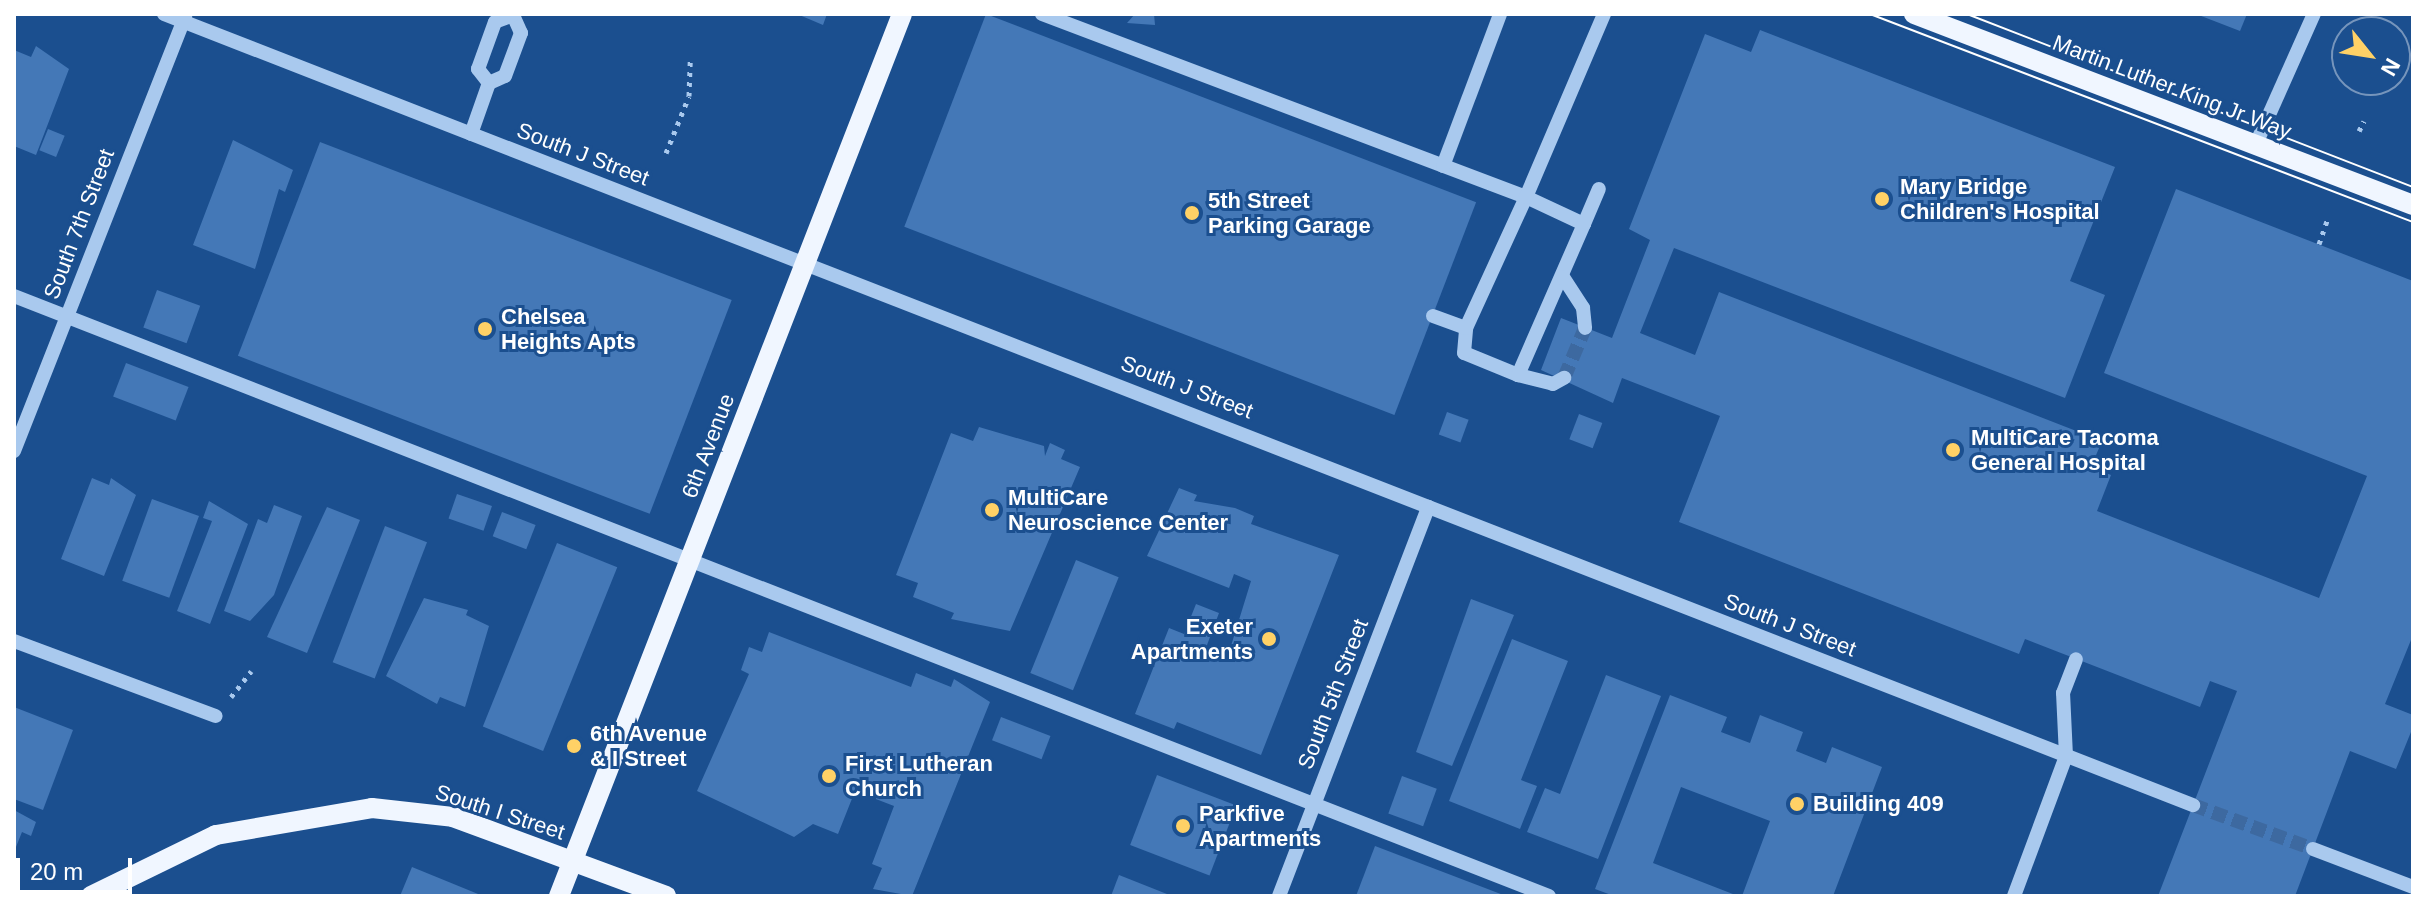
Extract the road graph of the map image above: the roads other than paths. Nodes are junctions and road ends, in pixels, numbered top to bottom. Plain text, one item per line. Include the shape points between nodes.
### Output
1 (164, 14) edge
2 (902, 14) edge
3 (1042, 14) edge
4 (1500, 14) edge
5 (1604, 14) edge
6 (1914, 14) edge
7 (2314, 14) edge
8 (184, 18) edge
9 (489, 83) dead end
10 (471, 134) junction
11 (2256, 144) junction
12 (1443, 166) junction
13 (1599, 189) dead end
14 (1526, 197) junction
15 (2413, 205) edge
16 (1584, 224) junction
17 (804, 264) junction
18 (1563, 277) junction
19 (14, 296) edge
20 (1433, 316) dead end
21 (67, 317) junction
22 (1466, 328) junction
23 (1585, 328) tunnel mouth
24 (1518, 375) junction
25 (1564, 378) dead end
26 (14, 451) edge
27 (1428, 507) junction
28 (688, 561) junction
29 (14, 641) edge
30 (2076, 659) dead end
31 (216, 716) dead end
32 (2066, 756) junction
33 (2193, 805) tunnel mouth
34 (1314, 806) junction
35 (2313, 849) tunnel mouth
36 (574, 860) junction
37 (2413, 887) edge
38 (91, 896) edge
39 (559, 896) edge
40 (666, 896) edge
41 (1279, 896) edge
42 (1549, 896) edge
43 (2014, 896) edge

1 - 8 street, South J Street
2 - 17 main road, 6th Avenue
3 - 12 street
4 - 12 street
5 - 14 street
6 - 11 main road, Martin Luther King Jr Way
7 - 11 street
8 - 10 street, South J Street
8 - 21 street, South 7th Street
9 - 10 street
10 - 17 street, South J Street
11 - 15 main road, Martin Luther King Jr Way
12 - 14 street
13 - 16 street
14 - 16 street
14 - 22 street
16 - 18 street
17 - 27 street, South J Street
17 - 28 main road, 6th Avenue
18 - 23 street via 1583,308
18 - 24 street
19 - 21 street
20 - 22 street
21 - 26 street, South 7th Street
21 - 28 street
22 - 24 street via 1464,353
24 - 25 street via 1553,384
27 - 32 street, South J Street
27 - 34 street, South 5th Street
28 - 34 street
28 - 36 main road, 6th Avenue
29 - 31 street
30 - 32 street via 2063,693
32 - 33 street, South J Street
32 - 43 street
34 - 41 street, South 5th Street
34 - 42 street
35 - 37 street
36 - 38 main road, South I Street via 453,817 372,808 229,831
36 - 39 main road, 6th Avenue
36 - 40 main road, South I Street

